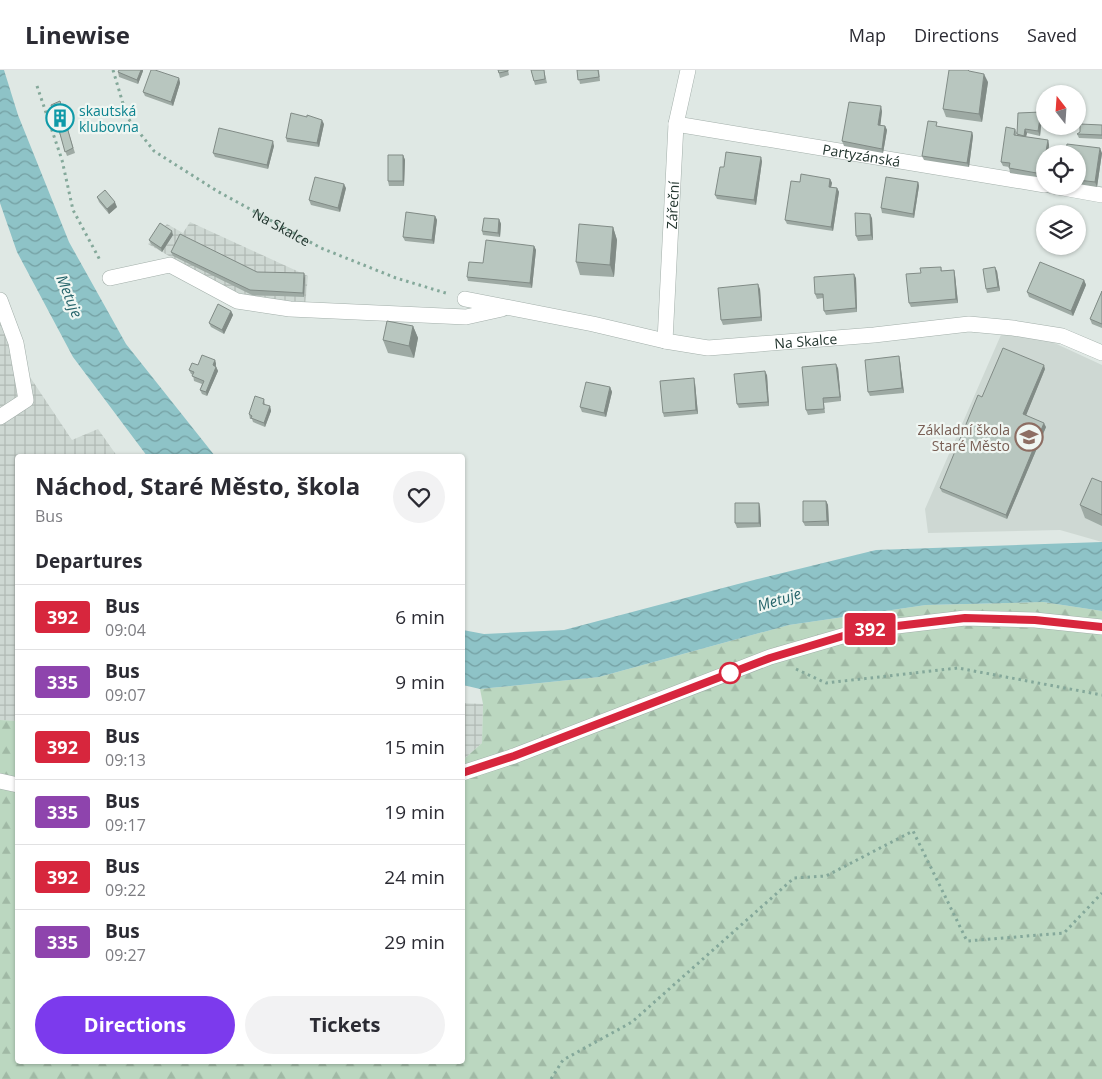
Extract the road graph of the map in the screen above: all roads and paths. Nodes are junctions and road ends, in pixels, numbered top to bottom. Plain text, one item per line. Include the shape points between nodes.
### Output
1 (112, 70) edge
2 (688, 70) edge
3 (37, 86) dead end
4 (676, 124) junction
5 (1036, 184) edge
6 (1086, 192) edge
7 (1102, 195) edge
8 (110, 278) joint
9 (465, 299) joint
10 (0, 300) edge
11 (509, 308) junction
12 (665, 341) junction
13 (1102, 353) edge
14 (0, 418) edge
15 (1102, 627) edge
16 (770, 658) junction
17 (1102, 695) edge
18 (465, 772) edge
19 (1102, 893) edge
20 (551, 1079) edge

1 - 9 path, Na Skalce via 127,117 154,151 217,191 321,248 396,278
2 - 4 street, Zářeční
3 - 8 path via 62,160 73,210
4 - 5 street, Partyzánská
4 - 12 street, Zářeční
6 - 7 street
8 - 11 street, Na Skalce via 170,266 237,301 290,309 466,317
9 - 11 street, Na Skalce
10 - 14 street via 16,343 26,400
11 - 12 street, Na Skalce
12 - 13 street, Na Skalce via 708,348 969,324 1062,336
15 - 16 street via 1035,620 965,618 863,630
16 - 17 path via 826,683 958,668
16 - 18 street
19 - 20 path via 1064,933 967,941 913,831 826,876 794,878 632,1022 564,1060

